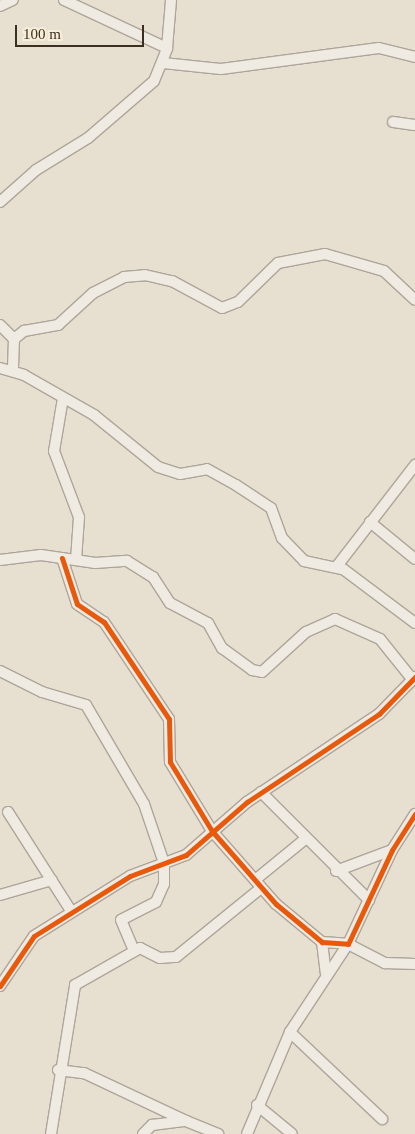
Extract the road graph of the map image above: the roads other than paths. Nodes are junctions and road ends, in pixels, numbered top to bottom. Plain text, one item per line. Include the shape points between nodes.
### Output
1 (13, 0) edge
2 (64, 0) edge
3 (171, 0) edge
4 (0, 6) edge
5 (167, 48) junction
6 (415, 57) edge
7 (163, 63) junction
8 (393, 122) dead end
9 (415, 125) edge
10 (0, 202) edge
11 (415, 300) edge
12 (0, 325) edge
13 (14, 339) junction
14 (0, 368) edge
15 (13, 371) junction
16 (63, 398) junction
17 (415, 465) edge
18 (370, 522) junction
19 (62, 558) junction
20 (415, 559) edge
21 (0, 560) edge
22 (76, 560) junction
23 (337, 566) junction
24 (415, 623) edge
25 (0, 670) edge
26 (414, 678) edge
27 (262, 792) junction
28 (8, 812) dead end
29 (415, 814) edge
30 (212, 831) junction
31 (304, 840) junction
32 (392, 850) junction
33 (164, 863) junction
34 (336, 871) junction
35 (52, 880) junction
36 (258, 884) junction
37 (0, 896) edge
38 (368, 900) junction
39 (71, 911) junction
40 (322, 942) junction
41 (348, 944) junction
42 (134, 951) junction
43 (415, 964) edge
44 (326, 974) junction
45 (0, 986) edge
46 (290, 1032) junction
47 (58, 1070) junction
48 (257, 1105) junction
49 (382, 1119) dead end
50 (186, 1121) junction
51 (51, 1134) edge
52 (143, 1134) edge
53 (219, 1134) edge
54 (246, 1134) edge
55 (292, 1134) edge

1 - 4 street
2 - 5 street
3 - 5 street
5 - 7 street
6 - 7 street via 379,48 221,69
7 - 10 street via 154,81 122,111 36,170
8 - 9 street
11 - 13 street via 384,271 325,254 278,263 238,302 222,308 172,282 145,275 124,277 93,293 58,325 24,331
12 - 13 street
13 - 15 street
14 - 15 street
15 - 16 street
16 - 22 street via 54,452 79,517
16 - 23 street via 94,415 158,467 180,474 207,469 236,485 271,508 282,538 298,556
17 - 18 street
18 - 20 street
18 - 23 street
19 - 21 street via 28,555
19 - 22 street
19 - 30 street via 77,604 104,622 169,719 170,762
22 - 26 street via 122,560 149,573 170,602 208,623 222,648 252,670 262,672 306,632 332,619 380,639
23 - 24 street
25 - 33 street via 42,692 86,705 128,771
26 - 27 street via 352,735
27 - 30 street
27 - 31 street
28 - 35 street
29 - 32 street
30 - 33 street via 186,855
30 - 36 street
31 - 34 street
31 - 36 street
32 - 34 street
32 - 38 street
33 - 39 street via 130,876
33 - 42 street via 159,899 120,922
34 - 38 street
35 - 37 street
35 - 39 street
36 - 40 street
36 - 42 street via 176,957 160,958 142,948
38 - 41 street
39 - 45 street via 27,942
40 - 41 street
40 - 44 street
41 - 43 street via 385,963
41 - 44 street
42 - 47 street via 72,988
44 - 46 street
46 - 48 street
46 - 49 street
47 - 50 street via 84,1073
47 - 51 street
48 - 54 street
48 - 55 street
50 - 52 street via 152,1125
50 - 53 street

